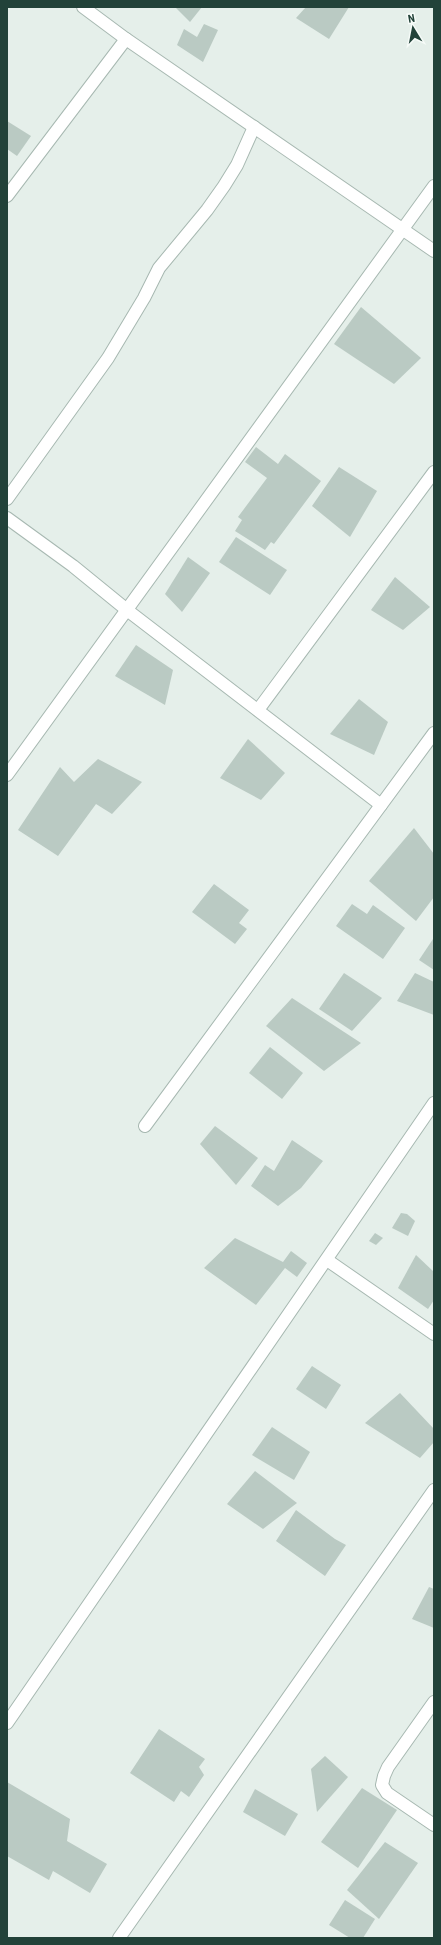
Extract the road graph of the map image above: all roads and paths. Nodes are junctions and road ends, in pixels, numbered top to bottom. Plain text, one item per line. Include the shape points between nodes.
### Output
1 (83, 7) edge
2 (126, 39) junction
3 (254, 127) junction
4 (434, 186) edge
5 (7, 196) edge
6 (402, 229) junction
7 (434, 251) edge
8 (434, 472) edge
9 (7, 499) edge
10 (7, 518) edge
11 (127, 610) junction
12 (258, 710) junction
13 (434, 733) edge
14 (7, 775) edge
15 (381, 805) junction
16 (434, 1103) edge
17 (145, 1126) dead end
18 (327, 1260) junction
19 (434, 1334) edge
20 (434, 1490) edge
21 (434, 1702) edge
22 (7, 1723) edge
23 (434, 1825) edge
24 (119, 1938) edge

1 - 2 street
2 - 3 street
2 - 5 street
3 - 6 street
3 - 9 street via 237,165 208,210 159,268 141,304 108,358
4 - 6 street
6 - 7 street
6 - 11 street
8 - 12 street
10 - 11 street via 73,566
11 - 12 street
11 - 14 street
12 - 15 street
13 - 15 street
15 - 17 street
16 - 18 street
18 - 19 street
18 - 22 street
20 - 24 street
21 - 23 street via 388,1767 382,1785 387,1793

